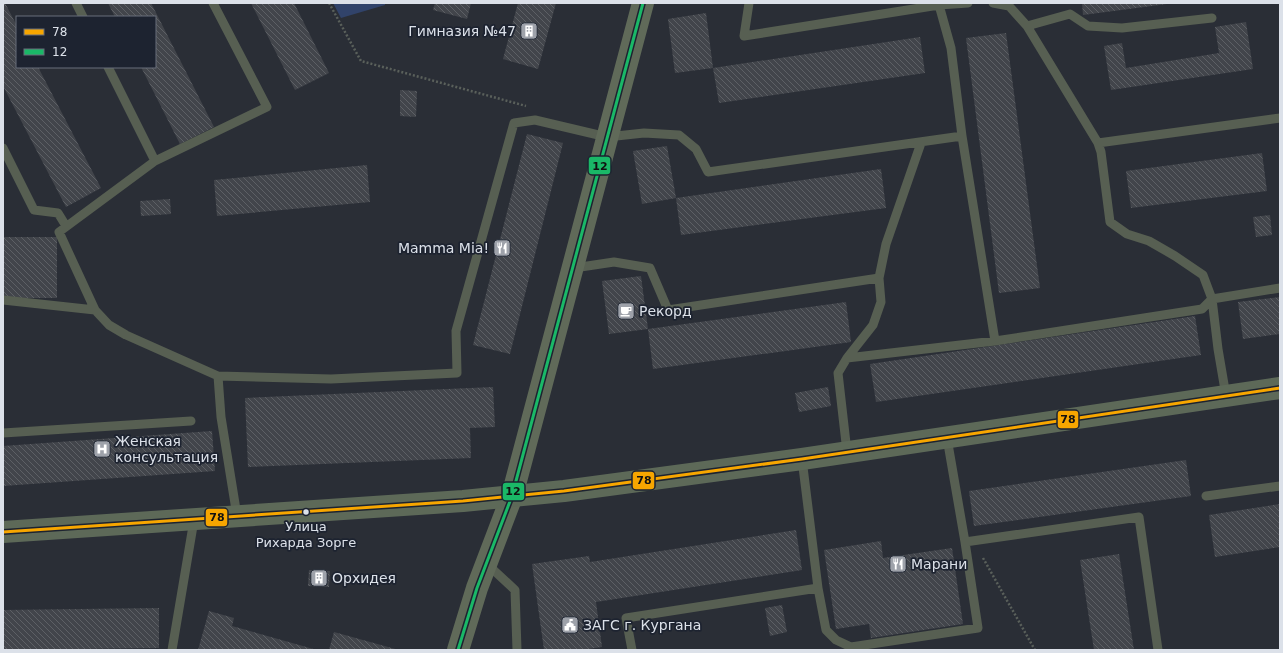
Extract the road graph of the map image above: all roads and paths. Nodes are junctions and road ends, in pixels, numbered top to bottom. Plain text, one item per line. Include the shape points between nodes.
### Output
1 (76, 3) edge
2 (213, 3) edge
3 (329, 3) edge
4 (643, 3) edge
5 (749, 3) edge
6 (968, 3) edge
7 (994, 3) edge
8 (939, 6) junction
9 (82, 16) edge
10 (1212, 18) dead end
11 (1027, 26) junction
12 (108, 68) edge
13 (526, 106) dead end
14 (1280, 118) edge
15 (962, 136) junction
16 (607, 137) junction
17 (921, 142) junction
18 (1098, 142) junction
19 (3, 148) edge
20 (155, 161) junction
21 (66, 226) junction
22 (572, 269) junction
23 (879, 278) junction
24 (1280, 288) edge
25 (1212, 299) junction
26 (3, 300) edge
27 (95, 310) junction
28 (995, 341) junction
29 (847, 358) junction
30 (218, 376) junction
31 (1280, 388) edge
32 (1226, 396) junction
33 (191, 421) dead end
34 (3, 433) edge
35 (947, 438) junction
36 (847, 452) junction
37 (802, 459) junction
38 (1280, 486) edge
39 (512, 496) junction
40 (1206, 496) dead end
41 (237, 516) junction
42 (194, 520) junction
43 (3, 532) edge
44 (969, 542) junction
45 (486, 563) junction
46 (818, 588) junction
47 (172, 650) edge
48 (458, 650) edge
49 (517, 650) edge
50 (632, 650) edge
51 (1036, 650) edge
52 (1158, 650) edge

1 - 9 lane
2 - 20 lane via 267,107
3 - 13 path via 361,61
4 - 16 main road
5 - 8 lane via 744,36
6 - 8 lane
7 - 11 lane via 1009,6
8 - 15 lane via 951,48
10 - 11 lane via 1122,28 1088,26 1070,14
11 - 18 lane
12 - 20 lane
14 - 18 lane
15 - 17 lane
15 - 28 lane
16 - 17 lane via 644,133 680,135 696,149 708,172
16 - 22 main road
16 - 30 lane via 535,120 514,123 456,331 457,372 331,379
17 - 23 lane via 886,244
18 - 25 lane via 1110,222 1127,234 1149,241 1203,275
19 - 21 lane via 34,210 58,213
20 - 21 lane
21 - 27 lane via 59,232
22 - 23 lane via 614,262 650,268 668,310
22 - 39 main road
23 - 29 lane via 881,302 873,325
24 - 25 lane
25 - 28 lane via 1202,310
25 - 32 lane
26 - 27 lane
27 - 30 lane via 109,325 126,335
28 - 29 lane
29 - 36 lane via 838,372
30 - 41 lane via 221,417
31 - 32 main road
32 - 35 main road
33 - 34 lane
35 - 36 main road
35 - 44 lane
36 - 37 main road
37 - 39 main road
37 - 46 lane
38 - 40 lane
39 - 41 main road
39 - 45 main road
41 - 42 main road
42 - 43 main road
42 - 47 lane
44 - 46 lane via 978,628 851,647 836,640 826,630
44 - 51 path
44 - 52 lane via 1139,517
45 - 48 main road
45 - 49 lane via 515,590
46 - 50 lane via 626,618

